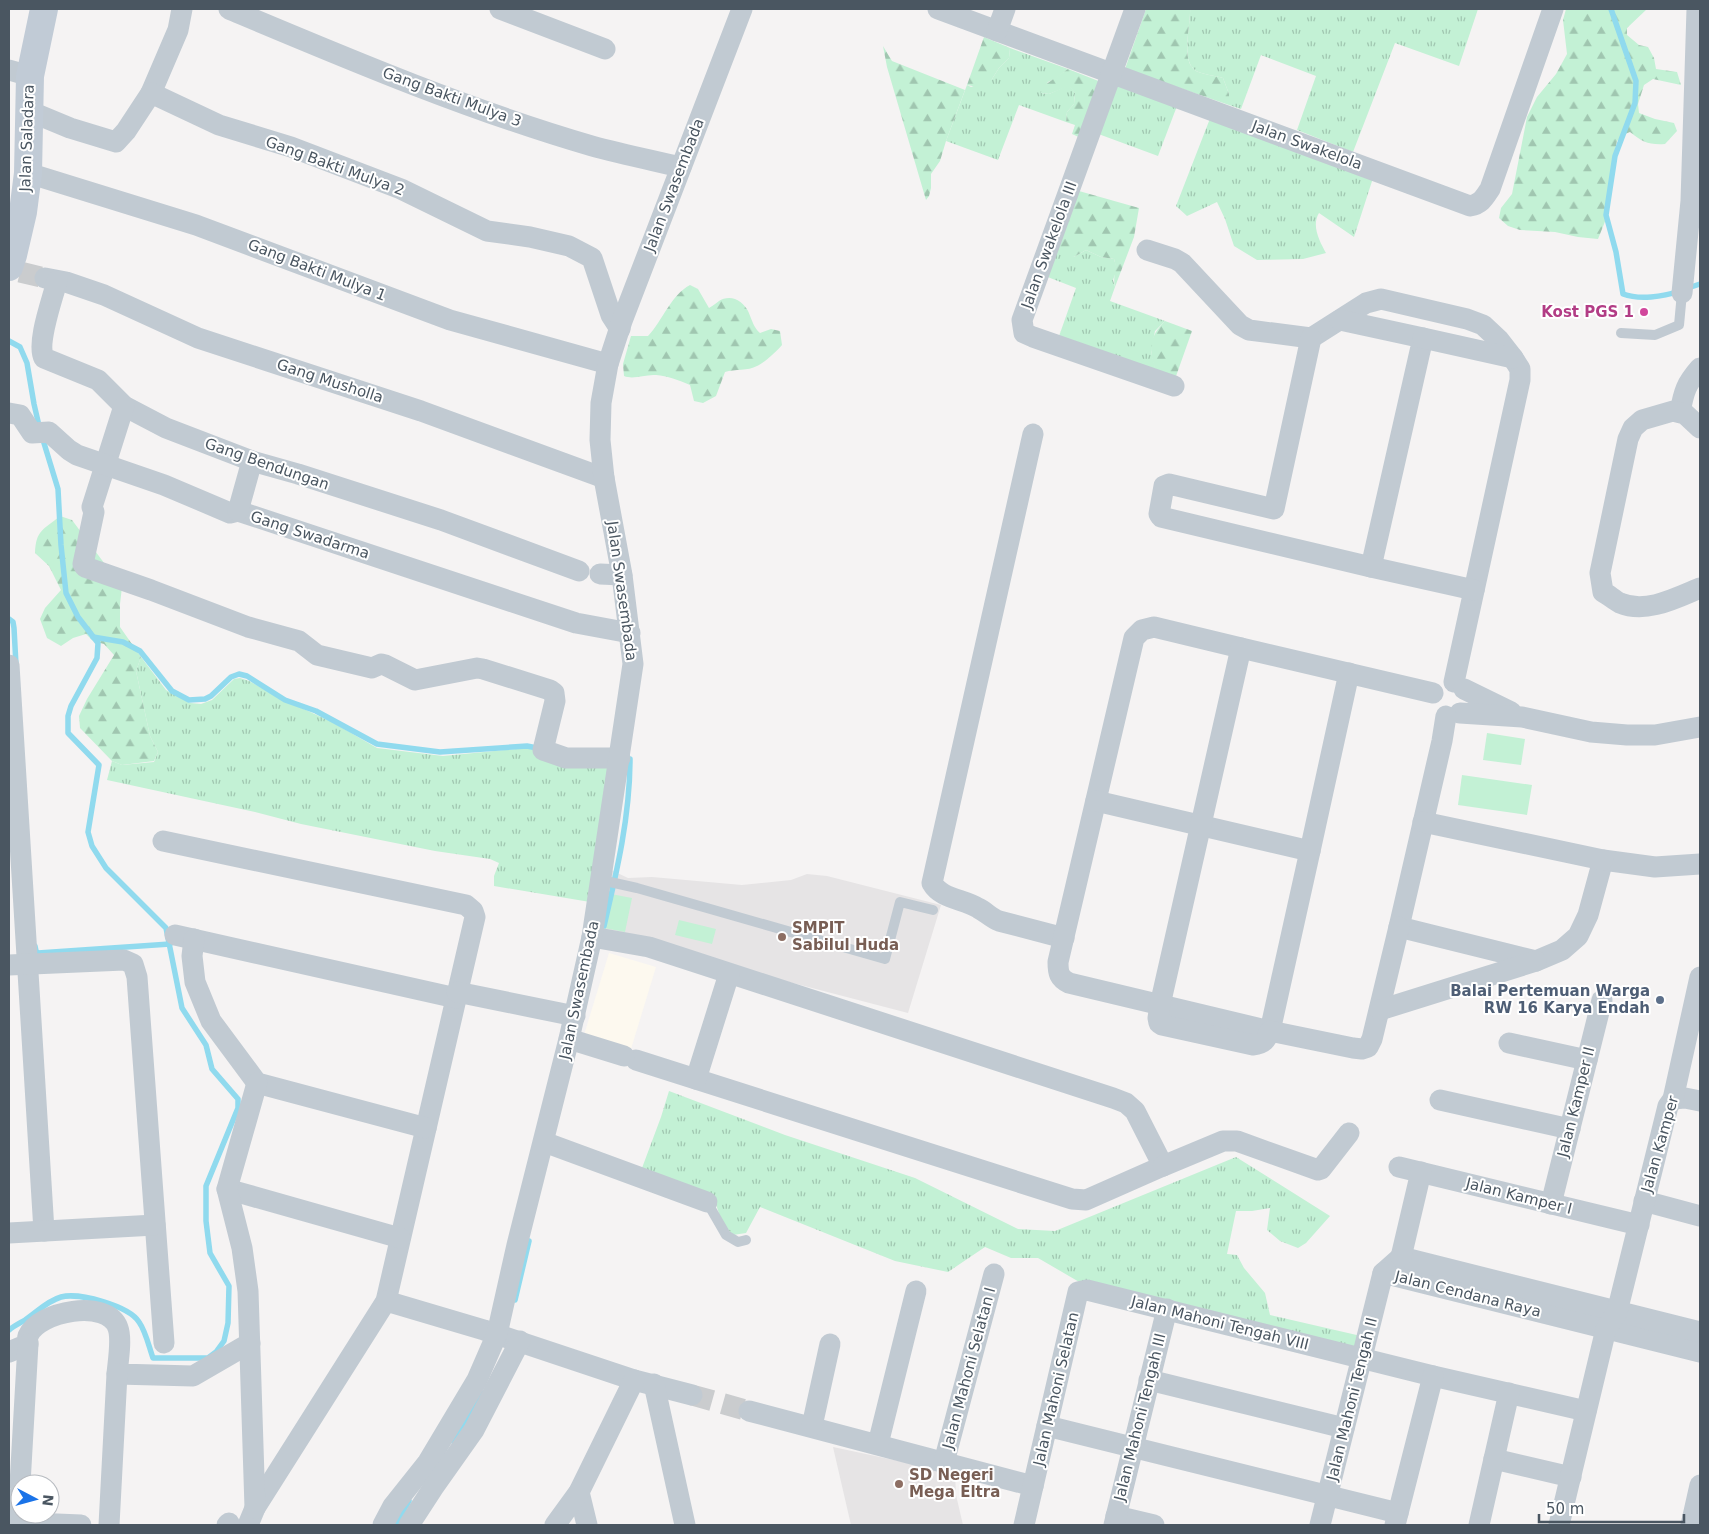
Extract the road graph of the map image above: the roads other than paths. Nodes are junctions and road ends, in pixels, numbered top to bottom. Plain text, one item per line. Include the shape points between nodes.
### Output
1 (44, 9) edge
2 (182, 9) edge
3 (229, 9) edge
4 (500, 9) edge
5 (742, 9) edge
6 (938, 9) edge
7 (1005, 9) edge
8 (1135, 9) edge
9 (1553, 9) edge
10 (1697, 9) edge
11 (997, 31) junction
12 (605, 49) dead end
13 (19, 73) edge
14 (1111, 73) junction
15 (151, 93) junction
16 (29, 111) junction
17 (681, 167) junction
18 (28, 173) junction
19 (1147, 250) dead end
20 (12, 270) edge
21 (51, 280) joint
22 (1682, 290) joint
23 (1340, 320) junction
24 (620, 329) junction
25 (1621, 333) dead end
26 (1312, 338) junction
27 (1423, 338) junction
28 (1513, 358) junction
29 (608, 364) junction
30 (1700, 368) edge
31 (1174, 386) dead end
32 (124, 406) junction
33 (1680, 412) junction
34 (9, 413) edge
35 (1700, 428) edge
36 (1033, 434) dead end
37 (252, 461) junction
38 (105, 465) junction
39 (604, 478) junction
40 (1274, 509) junction
41 (238, 511) junction
42 (1266, 542) junction
43 (1372, 567) junction
44 (579, 570) dead end
45 (600, 574) dead end
46 (622, 575) junction
47 (1700, 588) edge
48 (1474, 590) junction
49 (630, 633) junction
50 (1241, 648) junction
51 (9, 665) edge
52 (1349, 673) junction
53 (1459, 685) junction
54 (1433, 693) junction
55 (1453, 714) junction
56 (1522, 717) junction
57 (1700, 726) edge
58 (11, 741) edge
59 (620, 758) junction
60 (1096, 801) junction
61 (1423, 822) junction
62 (1201, 826) junction
63 (164, 841) dead end
64 (1310, 851) junction
65 (1603, 860) junction
66 (1700, 864) edge
67 (601, 880) junction
68 (932, 910) dead end
69 (1399, 927) junction
70 (592, 937) junction
71 (1064, 938) junction
72 (1536, 961) junction
73 (18, 965) edge
74 (729, 974) junction
75 (1700, 976) edge
76 (457, 995) junction
77 (1602, 1000) dead end
78 (1160, 1005) junction
79 (1380, 1010) junction
80 (574, 1016) junction
81 (1270, 1031) junction
82 (569, 1038) junction
83 (1509, 1042) dead end
84 (1587, 1060) junction
85 (696, 1079) junction
86 (257, 1083) junction
87 (1674, 1099) junction
88 (1440, 1100) dead end
89 (1700, 1102) edge
90 (426, 1128) junction
91 (1570, 1130) junction
92 (1348, 1133) dead end
93 (544, 1142) junction
94 (1163, 1166) junction
95 (1399, 1167) dead end
96 (1421, 1172) junction
97 (226, 1189) junction
98 (1644, 1201) junction
99 (707, 1202) joint
100 (1551, 1204) junction
101 (1700, 1216) edge
102 (155, 1225) junction
103 (1639, 1225) junction
104 (44, 1231) junction
105 (9, 1233) edge
106 (400, 1238) junction
107 (746, 1240) dead end
108 (1401, 1257) junction
109 (1383, 1273) junction
110 (994, 1274) dead end
111 (916, 1291) dead end
112 (1078, 1292) joint
113 (386, 1301) junction
114 (1167, 1310) junction
115 (1612, 1320) junction
116 (1700, 1332) edge
117 (497, 1334) junction
118 (520, 1341) junction
119 (164, 1343) dead end
120 (250, 1343) junction
121 (830, 1344) dead end
122 (18, 1348) edge
123 (1700, 1352) edge
124 (1362, 1358) junction
125 (117, 1374) junction
126 (1433, 1376) junction
127 (1149, 1380) junction
128 (644, 1382) junction
129 (1509, 1393) junction
130 (692, 1395) tunnel mouth
131 (749, 1411) tunnel mouth
132 (1586, 1411) junction
133 (812, 1426) junction
134 (1047, 1426) junction
135 (1344, 1428) junction
136 (878, 1444) junction
137 (1133, 1447) junction
138 (1494, 1459) junction
139 (944, 1462) junction
140 (20, 1474) edge
141 (1571, 1477) junction
142 (1700, 1485) edge
143 (1033, 1486) junction
144 (579, 1492) junction
145 (1328, 1496) junction
146 (1396, 1519) edge
147 (241, 1521) edge
148 (1115, 1521) edge
149 (48, 1524) edge
150 (81, 1525) edge
151 (109, 1525) edge
152 (383, 1525) edge
153 (409, 1525) edge
154 (555, 1525) edge
155 (587, 1525) edge
156 (685, 1525) edge
157 (1024, 1525) edge
158 (1154, 1525) edge
159 (1320, 1525) edge
160 (1479, 1525) edge
161 (1559, 1525) edge
162 (1691, 1525) edge

1 - 13 street, Jalan Saladara
2 - 15 street via 178,30
3 - 17 street, Gang Bakti Mulya 3 via 496,115 593,146
4 - 12 street
5 - 17 street, Jalan Swasembada
6 - 11 street, Jalan Swakelola
7 - 11 street
8 - 14 street, Jalan Swakelola III
9 - 14 street, Jalan Swakelola via 1490,189 1477,205 1463,204
10 - 22 street via 1691,201
11 - 14 street, Jalan Swakelola
13 - 16 street, Jalan Saladara
14 - 31 street, Jalan Swakelola III via 1022,320 1022,328 1033,337
15 - 16 street via 116,142
15 - 24 street, Gang Bakti Mulya 2 via 219,126 291,147 401,188 487,231 569,246 592,258 611,315
16 - 18 street, Jalan Saladara
17 - 24 street, Jalan Swasembada
18 - 20 street, Jalan Saladara
18 - 29 street, Gang Bakti Mulya 1 via 196,225 450,320
19 - 26 street via 1182,263 1240,326
21 - 32 street, Gang Bendungan via 42,338 44,358 98,380
21 - 39 street, Gang Musholla via 104,295 198,338 421,411
22 - 25 lane via 1679,326 1655,334
23 - 26 street
23 - 27 street
23 - 28 street via 1366,302 1381,299 1467,319 1499,340
24 - 29 street, Jalan Swasembada
26 - 40 street
27 - 28 street
27 - 43 street
28 - 48 street via 1520,369 1520,380
29 - 39 street, Jalan Swasembada via 601,404
30 - 33 street via 1689,381
32 - 37 street, Gang Bendungan via 150,421
32 - 38 street
33 - 35 street
33 - 47 street via 1642,420 1632,428 1600,573 1603,592 1621,603 1642,607
34 - 38 street, Gang Swadarma via 20,416 77,455
36 - 71 street via 932,883 946,895 999,921
37 - 41 street
37 - 44 street, Gang Bendungan via 441,520
38 - 41 street, Gang Swadarma via 164,485 230,514
38 - 59 street via 92,507 94,512 85,567 232,621 299,641 317,655 372,668 385,665 416,680 477,668 550,690 555,701 543,750 566,758
39 - 46 street, Jalan Swasembada
40 - 42 street
40 - 42 street via 1169,484 1164,486 1161,517
41 - 49 street, Gang Swadarma via 576,623
42 - 43 street
43 - 48 street
45 - 46 street
46 - 49 street, Jalan Swasembada
48 - 53 street
49 - 59 street, Jalan Swasembada via 633,664
50 - 52 street
50 - 60 street via 1154,627 1142,630 1134,638
50 - 62 street
51 - 58 street
52 - 54 street
52 - 64 street
53 - 54 street via 1444,682
53 - 55 street via 1466,694 1466,704
53 - 56 street
54 - 55 street via 1436,710
55 - 56 street
55 - 61 street via 1442,741
56 - 57 street via 1591,732 1627,735 1656,735
58 - 73 street
59 - 67 street, Jalan Swasembada
60 - 62 street
60 - 71 street
61 - 65 street
61 - 69 street
62 - 64 street
62 - 78 street
63 - 76 street via 466,905 475,917
64 - 81 street
65 - 66 street via 1655,867
65 - 72 street via 1588,915 1578,936 1562,950
67 - 68 lane via 885,959 900,902
67 - 70 street, Jalan Swasembada
69 - 72 street
69 - 79 street
70 - 74 street via 649,947
70 - 80 street, Jalan Swasembada
71 - 78 street via 1058,962 1062,979
72 - 79 street
73 - 102 street via 124,960 133,964 137,977
73 - 104 street
74 - 85 street
74 - 94 street via 1126,1103 1135,1111
75 - 87 street, Jalan Kamper
76 - 80 street
76 - 86 street via 185,937 192,956 195,982 210,1021
76 - 90 street
77 - 84 street, Jalan Kamper II
78 - 81 street via 1221,1028
79 - 81 street via 1368,1047 1362,1049
80 - 82 street, Jalan Swasembada
82 - 85 street
82 - 93 street, Jalan Swasembada
83 - 84 street
84 - 91 street, Jalan Kamper II
85 - 94 street via 1072,1199 1086,1200
86 - 90 street
86 - 97 street
87 - 89 street
87 - 98 street, Jalan Kamper via 1668,1106
88 - 91 street
90 - 106 street
91 - 100 street, Jalan Kamper II
92 - 94 street via 1318,1170 1230,1140
93 - 99 street
93 - 117 street, Jalan Swasembada
95 - 96 street, Jalan Kamper I
96 - 100 street, Jalan Kamper I
96 - 108 street
97 - 106 street
97 - 120 street via 242,1248
98 - 101 street
98 - 103 street, Jalan Kamper
99 - 107 lane via 726,1235 738,1242
100 - 103 street, Jalan Kamper I
102 - 104 street
102 - 119 street
103 - 115 street, Jalan Kamper
104 - 105 street
106 - 113 street
108 - 109 street, Jalan Cendana Raya
108 - 115 street, Jalan Cendana Raya
109 - 115 street, Jalan Cendana Raya
109 - 124 street, Jalan Mahoni Tengah II
110 - 139 street, Jalan Mahoni Selatan I
111 - 136 street
112 - 114 street, Jalan Mahoni Tengah VIII via 1087,1290
112 - 134 street, Jalan Mahoni Selatan
113 - 117 street
113 - 147 street
114 - 124 street, Jalan Mahoni Tengah VIII
114 - 127 street, Jalan Mahoni Tengah III
115 - 116 street, Jalan Cendana Raya
115 - 123 street, Jalan Cendana Raya
115 - 132 street, Jalan Kamper
117 - 118 street
117 - 152 street, Jalan Swasembada via 477,1380 428,1462 393,1506
118 - 128 street
118 - 153 street via 474,1430
120 - 125 street via 193,1376
120 - 147 street
121 - 133 street
122 - 125 street via 37,1326 49,1318 71,1311 100,1312 113,1318 118,1328
122 - 140 street
124 - 126 street, Jalan Mahoni Tengah VIII
124 - 135 street, Jalan Mahoni Tengah II
125 - 151 street
126 - 129 street, Jalan Mahoni Tengah VIII
126 - 146 street
127 - 135 street
127 - 137 street, Jalan Mahoni Tengah III
128 - 130 street
128 - 144 street
128 - 156 street
129 - 132 street, Jalan Mahoni Tengah VIII
129 - 138 street
131 - 133 street, Jalan Mahoni Selatan
132 - 141 street, Jalan Kamper
133 - 136 street, Jalan Mahoni Selatan
134 - 137 street
134 - 143 street, Jalan Mahoni Selatan
135 - 145 street, Jalan Mahoni Tengah II
136 - 139 street, Jalan Mahoni Selatan
137 - 145 street
137 - 148 street, Jalan Mahoni Tengah III
138 - 141 street
138 - 160 street
139 - 143 street, Jalan Mahoni Selatan
141 - 161 street, Jalan Kamper
142 - 162 street
143 - 157 street, Jalan Mahoni Selatan
144 - 154 street
144 - 155 street
145 - 146 street
145 - 159 street, Jalan Mahoni Tengah II
148 - 158 street
149 - 150 street

